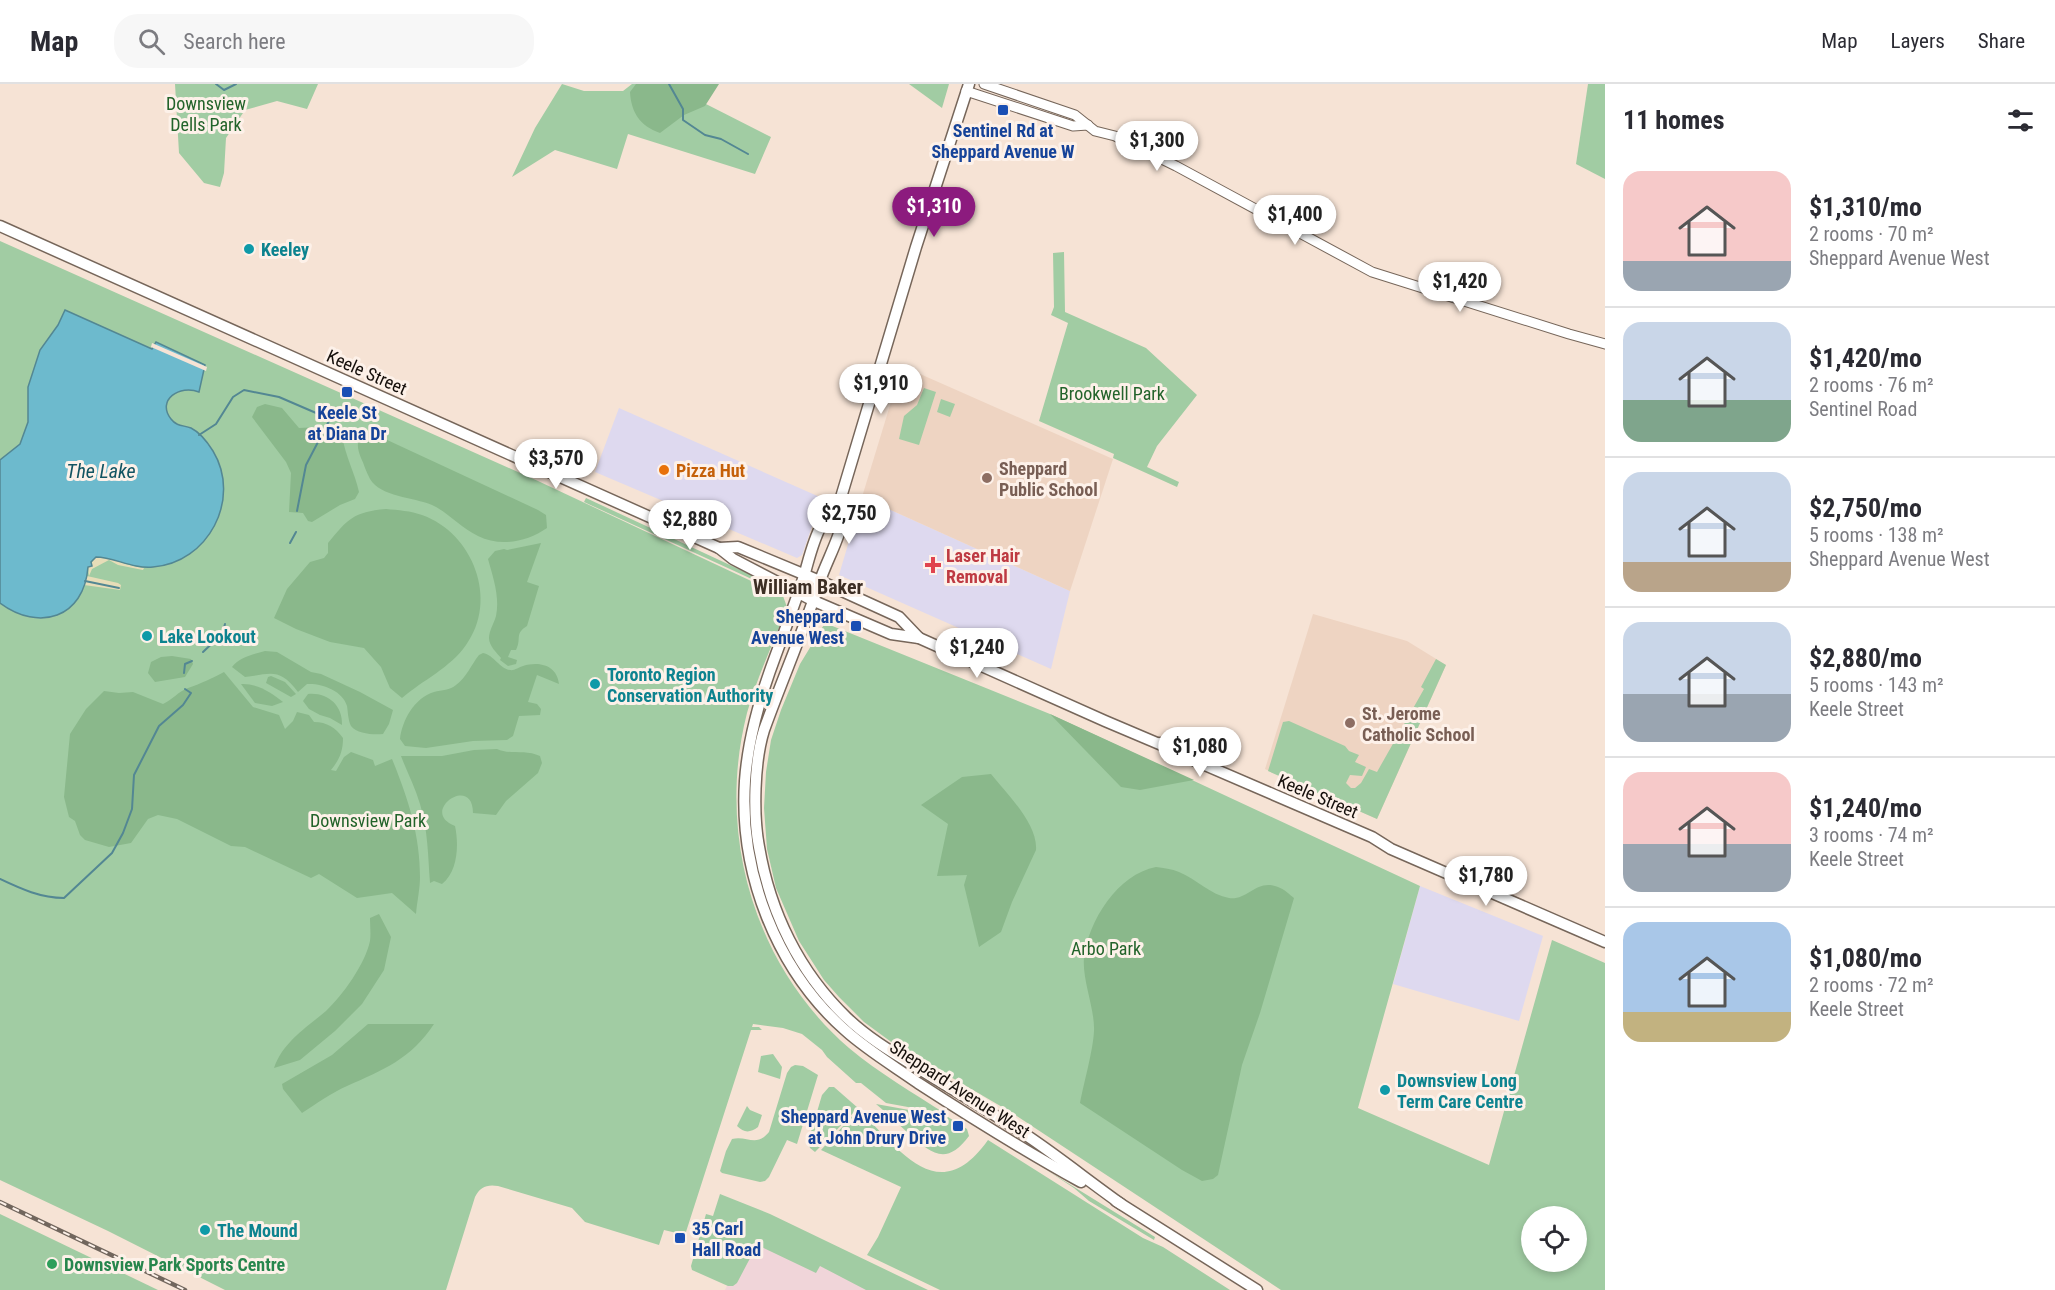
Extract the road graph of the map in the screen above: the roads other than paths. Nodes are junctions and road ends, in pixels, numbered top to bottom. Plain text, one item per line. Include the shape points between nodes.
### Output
1 (984, 84) edge
2 (967, 88) edge
3 (1088, 125) junction
4 (0, 226) edge
5 (1605, 344) edge
6 (839, 504) junction
7 (719, 548) junction
8 (805, 574) junction
9 (820, 581) junction
10 (799, 592) junction
11 (814, 601) junction
12 (919, 638) junction
13 (1605, 942) edge
14 (1121, 1204) junction
15 (1257, 1290) edge

1 - 3 street via 1075,115
2 - 3 street via 1073,126
2 - 6 main road, Sheppard Avenue West
3 - 5 street via 1176,166 1372,272
4 - 7 main road, Keele Street
6 - 8 main road, Sheppard Avenue West via 822,523
6 - 9 main road, Sheppard Avenue West via 842,523
7 - 8 main road, Keele Street via 738,547
7 - 10 main road, Keele Street
8 - 9 main road, Keele Street
8 - 10 main road, Sheppard Avenue West
9 - 11 main road, Sheppard Avenue West
9 - 12 main road, Keele Street via 899,616
10 - 11 main road, Keele Street
10 - 14 main road, Sheppard Avenue West via 760,699 745,780 747,844 753,875 780,946 809,991 869,1049 985,1127
11 - 12 main road, Keele Street via 891,634
11 - 14 main road, Sheppard Avenue West via 763,733 758,768 756,821 764,874 788,940 826,996 874,1040 1030,1138
12 - 13 main road, Keele Street
14 - 15 main road, Sheppard Avenue West

